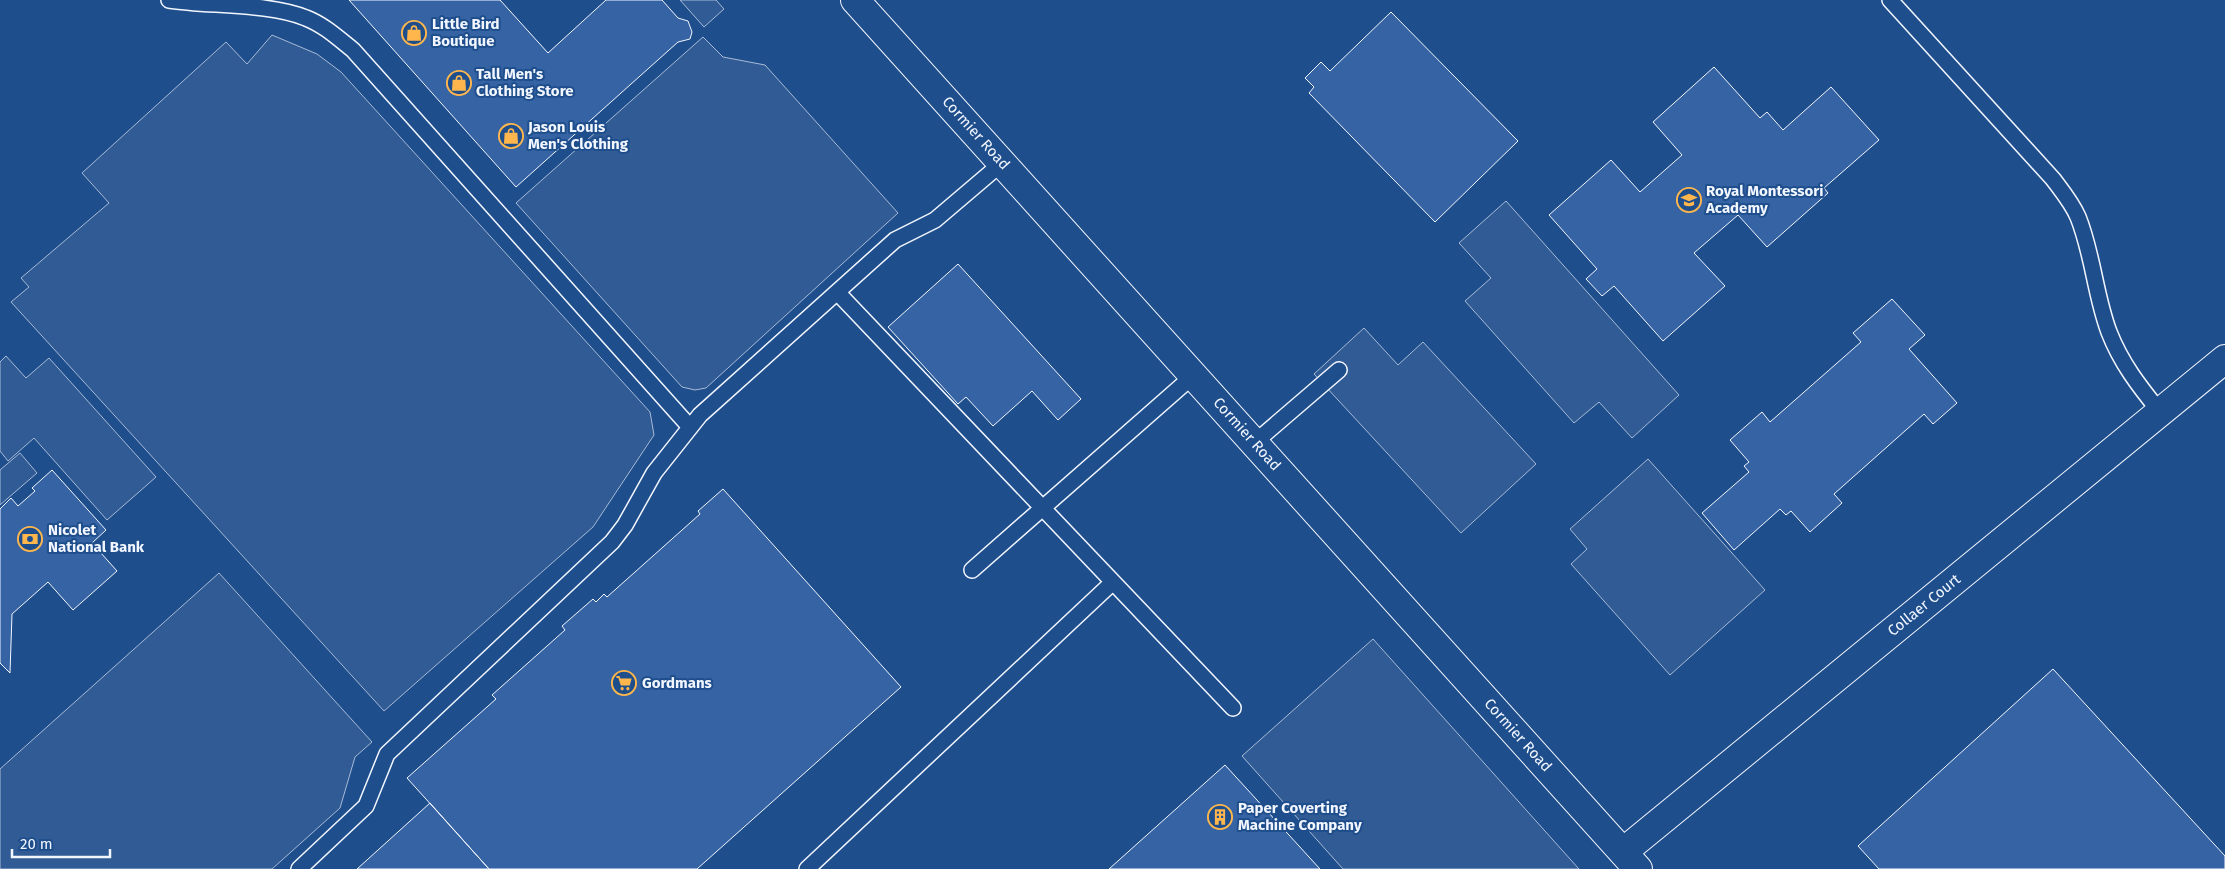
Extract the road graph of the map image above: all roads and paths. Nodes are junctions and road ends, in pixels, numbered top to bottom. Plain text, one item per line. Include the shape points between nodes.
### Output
1 (168, 0) edge
2 (856, 0) edge
3 (1890, 0) edge
4 (1002, 163) junction
5 (837, 292) junction
6 (2225, 359) edge
7 (1339, 370) dead end
8 (1194, 375) junction
9 (2160, 412) junction
10 (688, 426) junction
11 (1254, 443) junction
12 (1043, 507) junction
13 (972, 570) dead end
14 (1113, 582) junction
15 (1233, 708) dead end
16 (1630, 860) edge
17 (298, 869) edge
18 (807, 869) edge

1 - 10 lane via 282,11 305,17 354,50
2 - 4 street, Cormier Road
3 - 9 lane via 2067,198 2085,236 2108,330 2117,351 2130,375
4 - 5 lane via 936,220 895,240
4 - 8 street, Cormier Road
5 - 10 lane
5 - 12 lane
6 - 9 street, Collaer Court
7 - 11 lane
8 - 11 street, Cormier Road
8 - 12 lane
9 - 16 street, Collaer Court
10 - 17 lane via 654,473 612,542 387,754 366,806
11 - 16 street, Cormier Road
12 - 13 lane
12 - 14 lane
14 - 15 lane
14 - 18 lane

